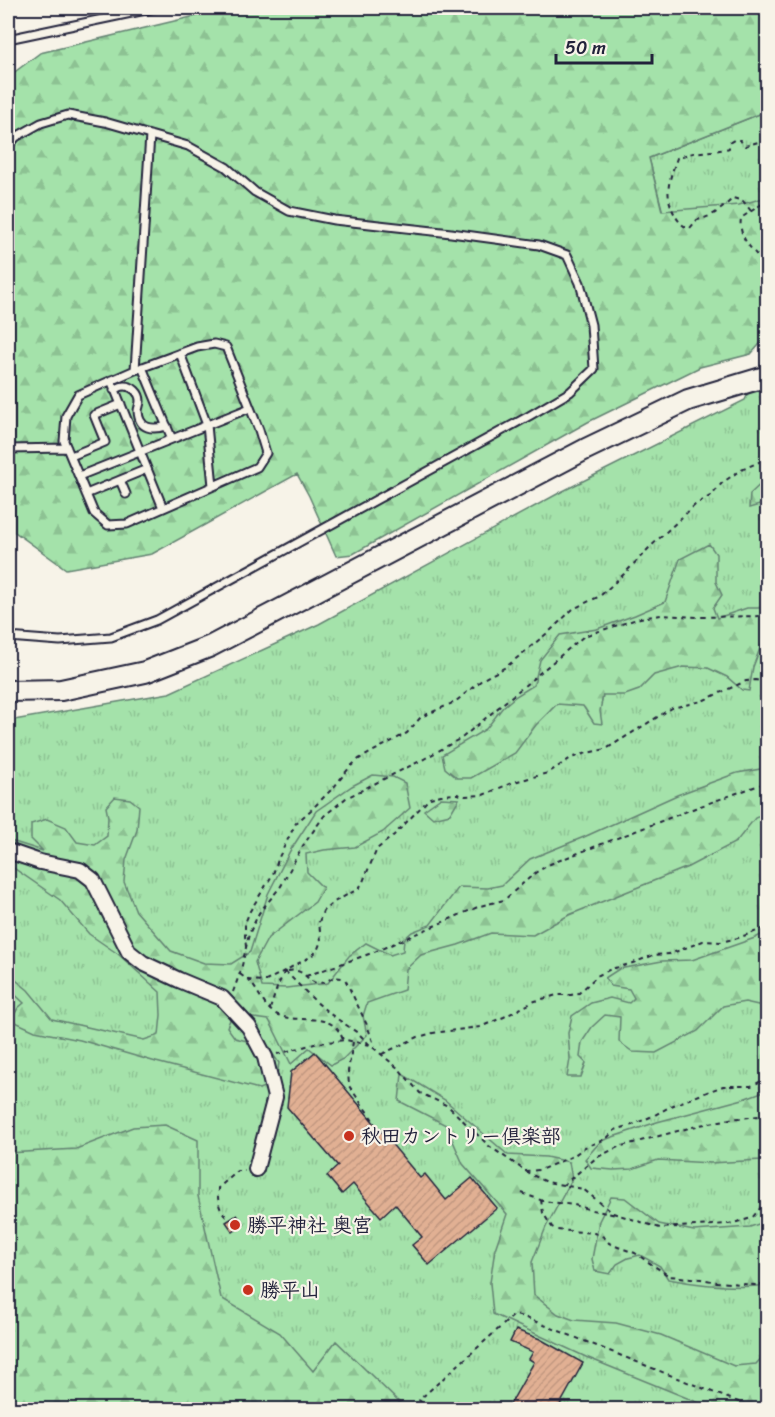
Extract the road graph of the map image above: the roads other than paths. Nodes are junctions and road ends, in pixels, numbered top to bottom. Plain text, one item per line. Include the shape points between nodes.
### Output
1 (155, 8) edge
2 (8, 39) edge
3 (150, 135) junction
4 (8, 146) edge
5 (180, 354) junction
6 (139, 368) junction
7 (768, 376) edge
8 (111, 380) junction
9 (114, 390) junction
10 (121, 404) junction
11 (250, 408) junction
12 (207, 425) junction
13 (167, 426) junction
14 (172, 439) junction
15 (67, 448) junction
16 (8, 449) edge
17 (141, 452) junction
18 (71, 456) junction
19 (147, 469) junction
20 (79, 476) junction
21 (120, 480) junction
22 (213, 486) junction
23 (86, 494) junction
24 (126, 494) dead end
25 (163, 508) junction
26 (8, 637) edge
27 (8, 691) edge
28 (8, 851) edge
29 (256, 1169) road end

1 - 2 lane
3 - 4 lane via 68,115 41,123
3 - 6 lane
3 - 26 lane via 188,146 289,211 539,245 567,255 580,283 591,325 594,369 570,392 529,416 157,620 111,637 60,641
5 - 6 lane
5 - 11 lane via 214,344 226,347
5 - 12 lane
6 - 8 lane
6 - 13 lane
7 - 27 street via 688,400 586,448 211,646 145,672 61,690
8 - 9 lane
8 - 15 lane via 78,394 66,416
9 - 10 lane
9 - 13 lane via 124,386 134,389 139,395 140,420 146,427
10 - 17 lane
10 - 18 lane via 94,415 105,442
11 - 12 lane
11 - 22 lane via 266,453 257,467
12 - 14 lane
12 - 22 lane
13 - 14 lane
14 - 17 lane
15 - 16 lane
15 - 18 lane
17 - 19 lane
17 - 20 lane
18 - 20 lane
19 - 21 lane
19 - 25 lane
20 - 23 lane
21 - 23 lane
21 - 24 lane
22 - 25 lane
23 - 25 lane via 94,513 108,525 127,524
28 - 29 street via 80,870 93,880 129,952 143,963 222,998 249,1027 265,1057 275,1097

